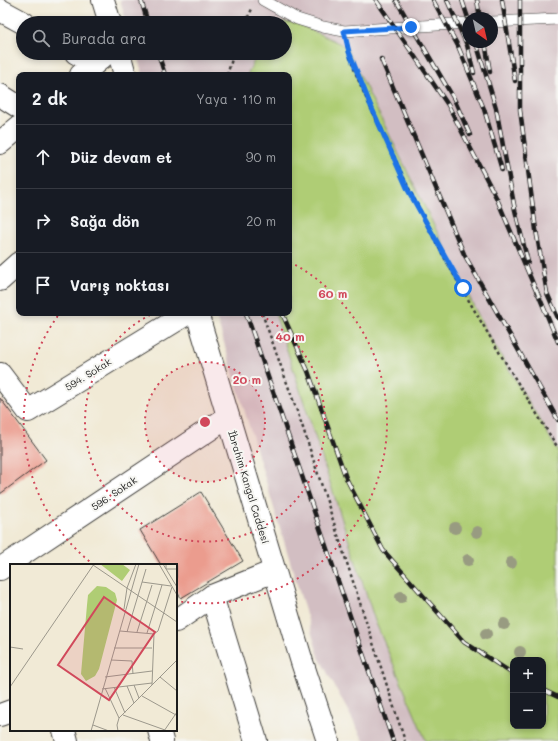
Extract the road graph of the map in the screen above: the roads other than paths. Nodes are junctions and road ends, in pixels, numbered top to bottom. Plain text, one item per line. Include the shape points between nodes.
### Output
1 (103, 0) edge
2 (263, 0) edge
3 (0, 10) edge
4 (108, 16) edge
5 (291, 16) edge
6 (292, 17) edge
7 (16, 19) edge
8 (558, 20) edge
9 (498, 22) edge
10 (462, 23) edge
11 (121, 60) edge
12 (124, 72) edge
13 (0, 95) edge
14 (16, 105) edge
15 (16, 130) edge
16 (0, 143) edge
17 (16, 266) edge
18 (0, 280) edge
19 (183, 316) edge
20 (198, 316) edge
21 (0, 374) edge
22 (228, 417) junction
23 (0, 569) edge
24 (274, 572) junction
25 (212, 596) junction
26 (177, 620) edge
27 (302, 662) junction
28 (10, 711) edge
29 (0, 716) edge
30 (64, 731) edge
31 (159, 731) edge
32 (67, 741) edge
33 (162, 741) edge
34 (256, 741) edge
35 (328, 741) edge
36 (341, 741) edge

1 - 4 street
2 - 5 lane
3 - 7 street
6 - 10 lane via 344,31
8 - 9 lane
11 - 12 street
13 - 14 street
15 - 16 street
17 - 18 street
19 - 21 street, 594. Sokak via 28,411
20 - 22 street, İbrahim Kangal Caddesi
22 - 23 street, 596. Sokak
22 - 24 street, İbrahim Kangal Caddesi
24 - 25 street
24 - 27 street, İbrahim Kangal Caddesi
25 - 26 street
25 - 34 street
27 - 35 street, İbrahim Kangal Caddesi
27 - 36 street, İbrahim Kangal Caddesi
28 - 29 street
30 - 32 street
31 - 33 street

